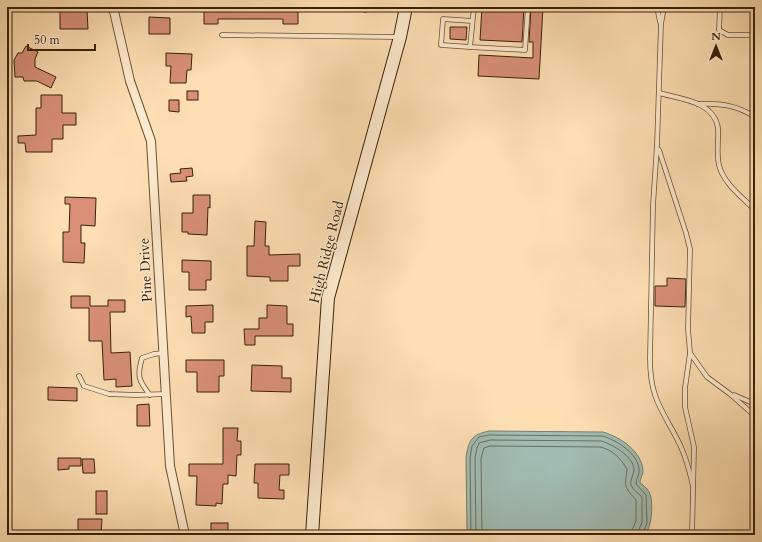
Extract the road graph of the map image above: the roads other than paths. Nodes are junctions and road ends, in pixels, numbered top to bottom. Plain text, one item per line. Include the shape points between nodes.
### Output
1 (113, 7) edge
2 (406, 7) edge
3 (474, 7) edge
4 (528, 7) edge
5 (657, 7) edge
6 (664, 7) edge
7 (720, 7) edge
8 (472, 21) junction
9 (661, 24) junction
10 (222, 35) dead end
11 (755, 35) edge
12 (400, 37) junction
13 (470, 47) junction
14 (659, 93) junction
15 (698, 104) junction
16 (755, 117) edge
17 (658, 145) junction
18 (755, 210) edge
19 (690, 353) junction
20 (163, 354) junction
21 (79, 376) dead end
22 (166, 394) junction
23 (730, 394) junction
24 (150, 395) junction
25 (755, 404) edge
26 (755, 416) edge
27 (693, 486) junction
28 (185, 535) edge
29 (312, 535) edge
30 (692, 535) edge

1 - 20 street, Pine Drive via 130,81 151,141
2 - 12 street, High Ridge Road
3 - 8 lane
4 - 13 lane via 525,50
5 - 9 lane
6 - 9 lane
7 - 11 lane via 719,30 728,35
8 - 13 lane
8 - 13 lane via 443,19 441,45
9 - 14 lane
10 - 12 lane
12 - 29 street, High Ridge Road via 328,298
14 - 15 lane
14 - 17 lane
15 - 16 lane via 728,105
15 - 18 lane via 705,107 716,121 719,165 723,175
17 - 19 lane via 690,249
17 - 27 lane via 653,205 651,378 654,394 681,446
19 - 23 lane via 707,377
19 - 27 lane via 685,407 694,447
20 - 22 street, Pine Drive
20 - 24 lane via 142,358 138,372 141,384
21 - 24 lane via 84,386 109,394
22 - 24 lane
22 - 28 street, Pine Drive via 170,466
23 - 25 lane
23 - 26 lane
27 - 30 lane

